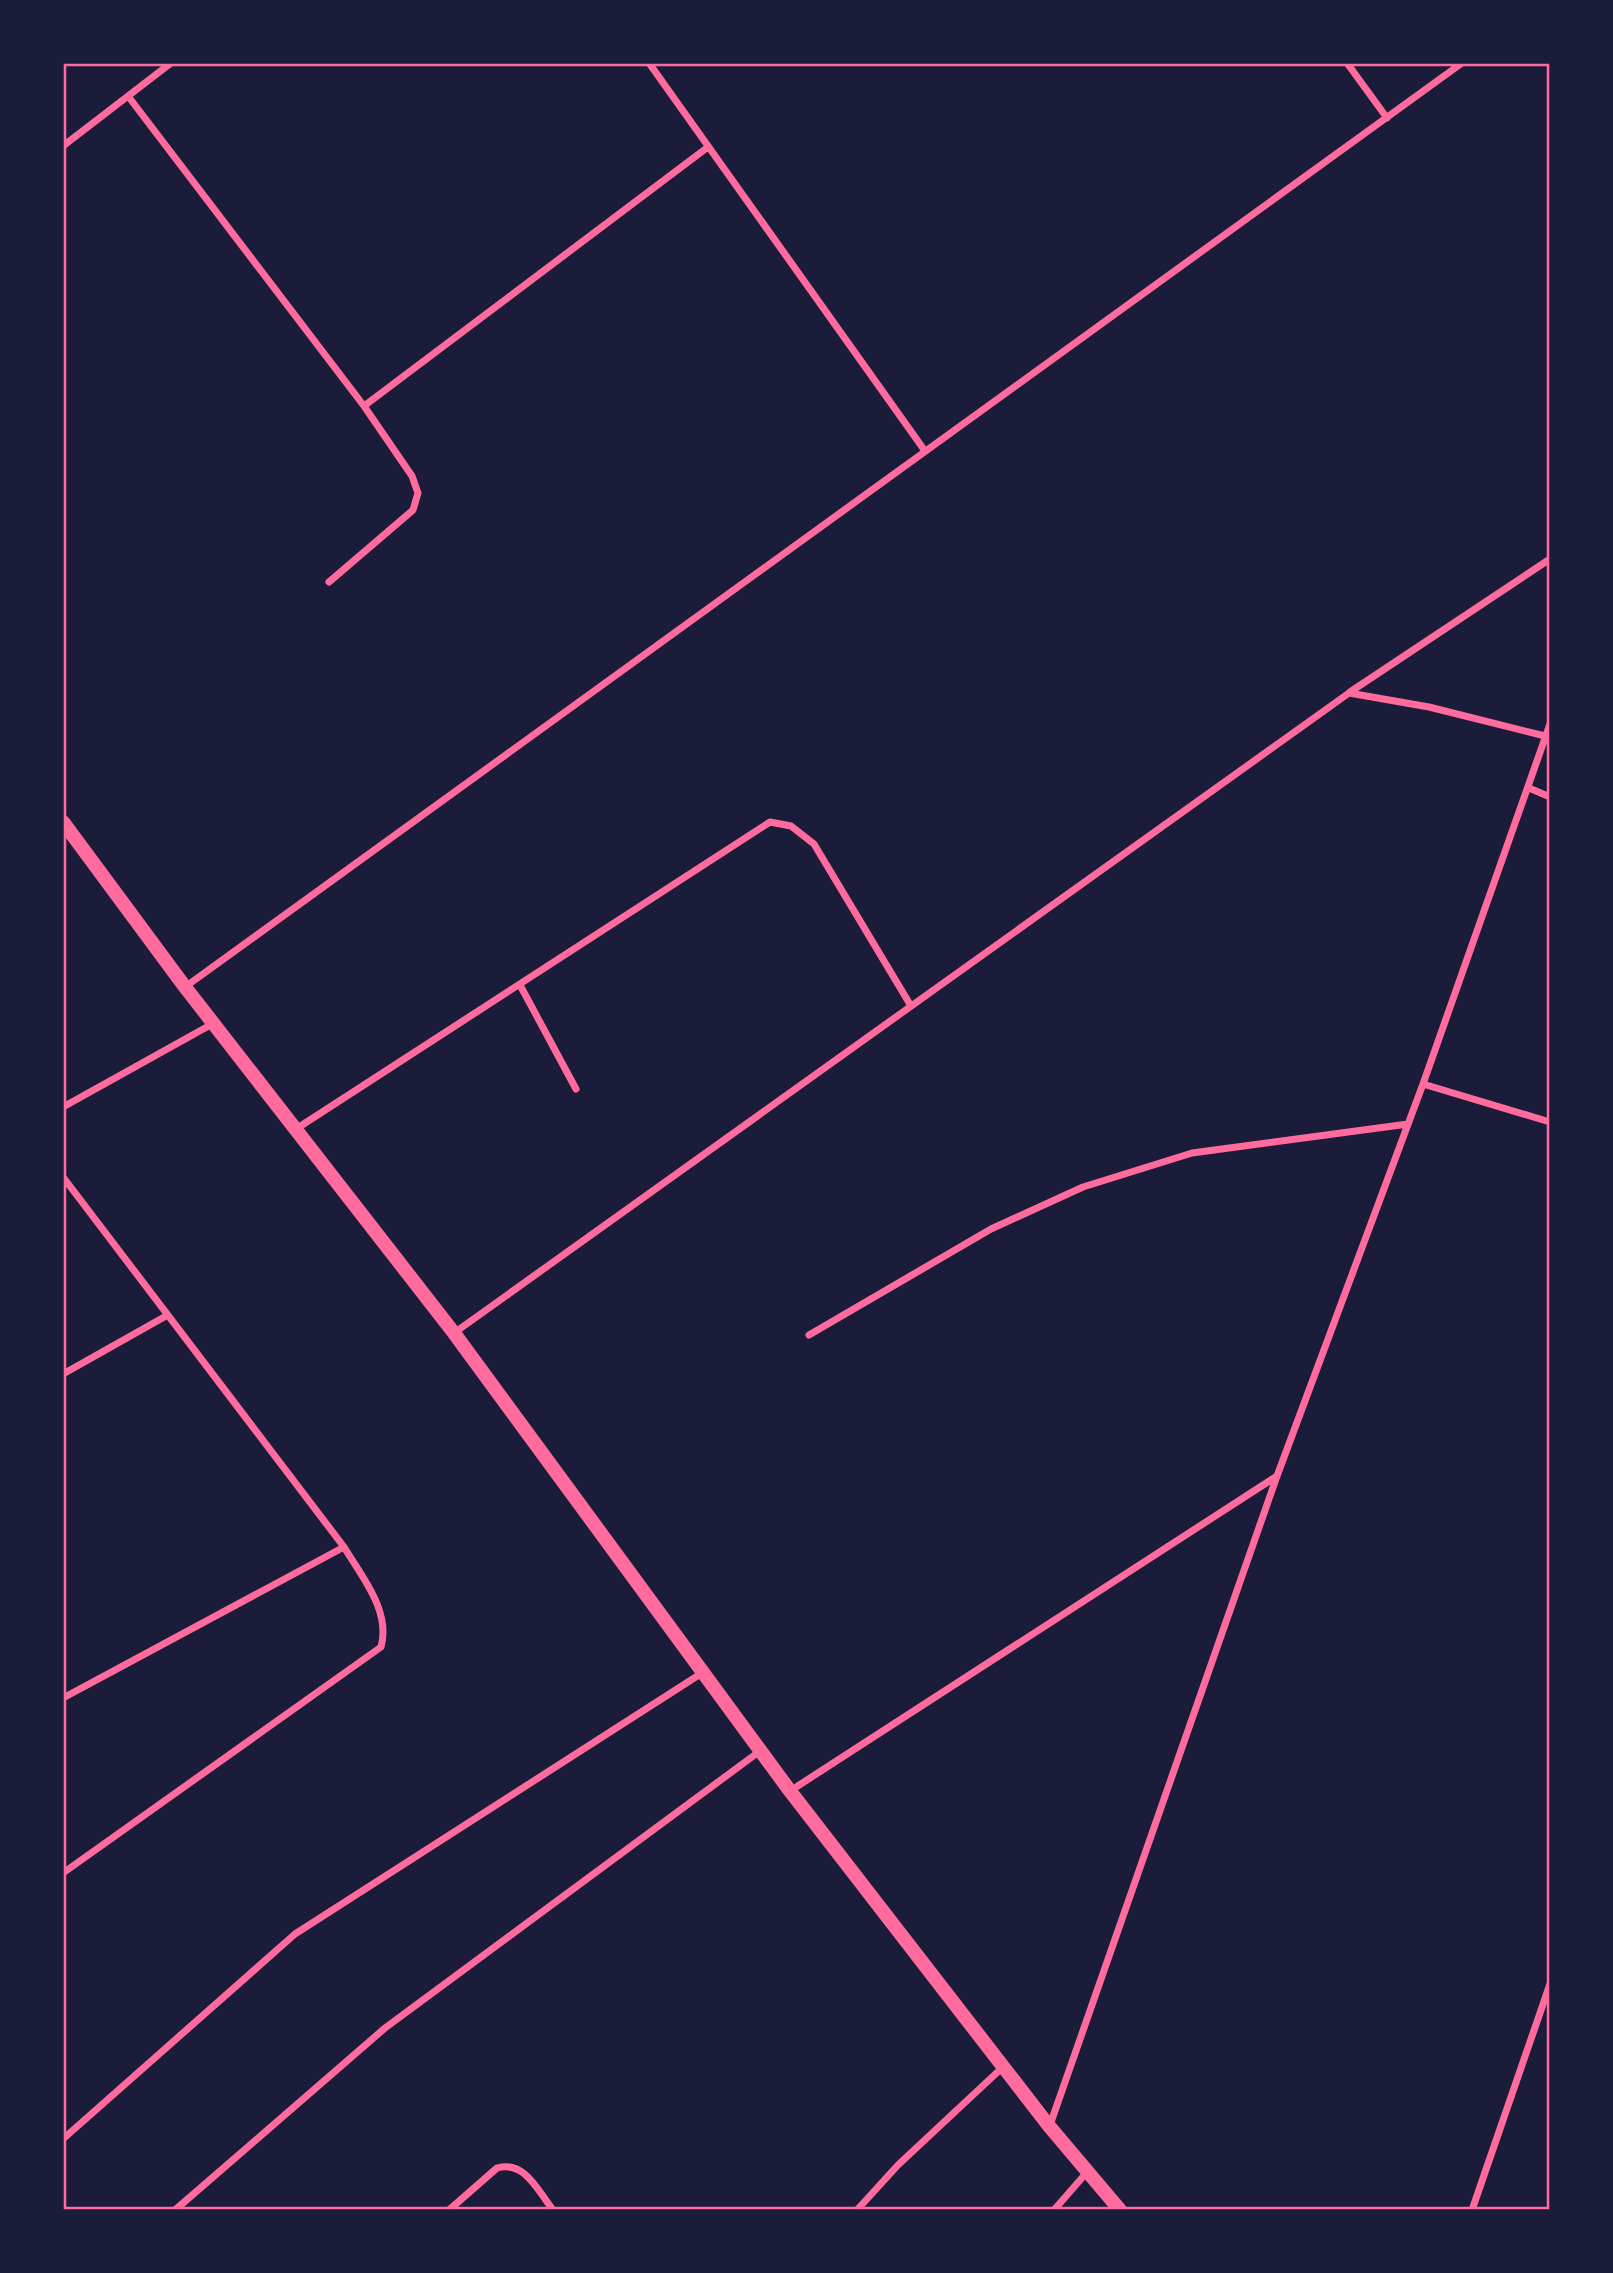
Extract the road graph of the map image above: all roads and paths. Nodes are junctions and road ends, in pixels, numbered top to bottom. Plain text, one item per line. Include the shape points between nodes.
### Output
1 (170, 63) edge
2 (649, 63) edge
3 (1347, 63) edge
4 (1462, 63) edge
5 (128, 96) junction
6 (1387, 118) junction
7 (63, 146) edge
8 (708, 147) junction
9 (364, 406) junction
10 (925, 451) junction
11 (1550, 559) edge
12 (329, 582) dead end
13 (1349, 693) junction
14 (1550, 724) edge
15 (1545, 736) junction
16 (1529, 788) junction
17 (1550, 797) edge
18 (63, 822) edge
19 (520, 985) junction
20 (185, 986) junction
21 (911, 1006) junction
22 (214, 1023) junction
23 (1423, 1084) junction
24 (576, 1089) dead end
25 (63, 1107) edge
26 (1550, 1122) edge
27 (1408, 1124) junction
28 (296, 1129) junction
29 (63, 1177) edge
30 (166, 1316) junction
31 (454, 1333) junction
32 (809, 1335) dead end
33 (63, 1374) edge
34 (1277, 1476) junction
35 (344, 1547) junction
36 (703, 1672) junction
37 (63, 1698) edge
38 (761, 1750) junction
39 (790, 1791) junction
40 (63, 1873) edge
41 (1550, 1984) edge
42 (1004, 2066) junction
43 (1049, 2126) junction
44 (63, 2139) edge
45 (1088, 2171) junction
46 (175, 2210) edge
47 (449, 2210) edge
48 (553, 2210) edge
49 (857, 2210) edge
50 (1054, 2210) edge
51 (1120, 2210) edge
52 (1472, 2210) edge

1 - 5 street
2 - 8 street
3 - 6 street
4 - 6 street
5 - 7 street
5 - 9 street
6 - 10 street
8 - 9 street
8 - 10 street
9 - 12 street via 412,475 418,494 413,510
10 - 20 street
11 - 13 street
13 - 15 street via 1429,706
13 - 21 street
14 - 15 street
15 - 16 street
16 - 17 street
16 - 23 street
18 - 20 main road
19 - 21 street via 770,822 792,826 814,844
19 - 24 street
19 - 28 street
20 - 22 main road
21 - 31 street
22 - 25 street
22 - 28 main road
23 - 26 street
23 - 27 street
27 - 32 street via 1192,1153 1083,1187 991,1229
27 - 34 street
28 - 31 main road
29 - 30 street
30 - 33 street
30 - 35 street
31 - 36 main road
34 - 39 street
34 - 43 street
35 - 37 street
35 - 40 street via 376,1598 385,1634 382,1647
36 - 38 main road
36 - 44 street via 295,1934
38 - 39 main road
38 - 46 street via 385,2028
39 - 42 main road
41 - 52 street
42 - 43 main road
42 - 49 street
43 - 45 main road
45 - 50 street
45 - 51 main road
47 - 48 street via 505,2165 522,2170

